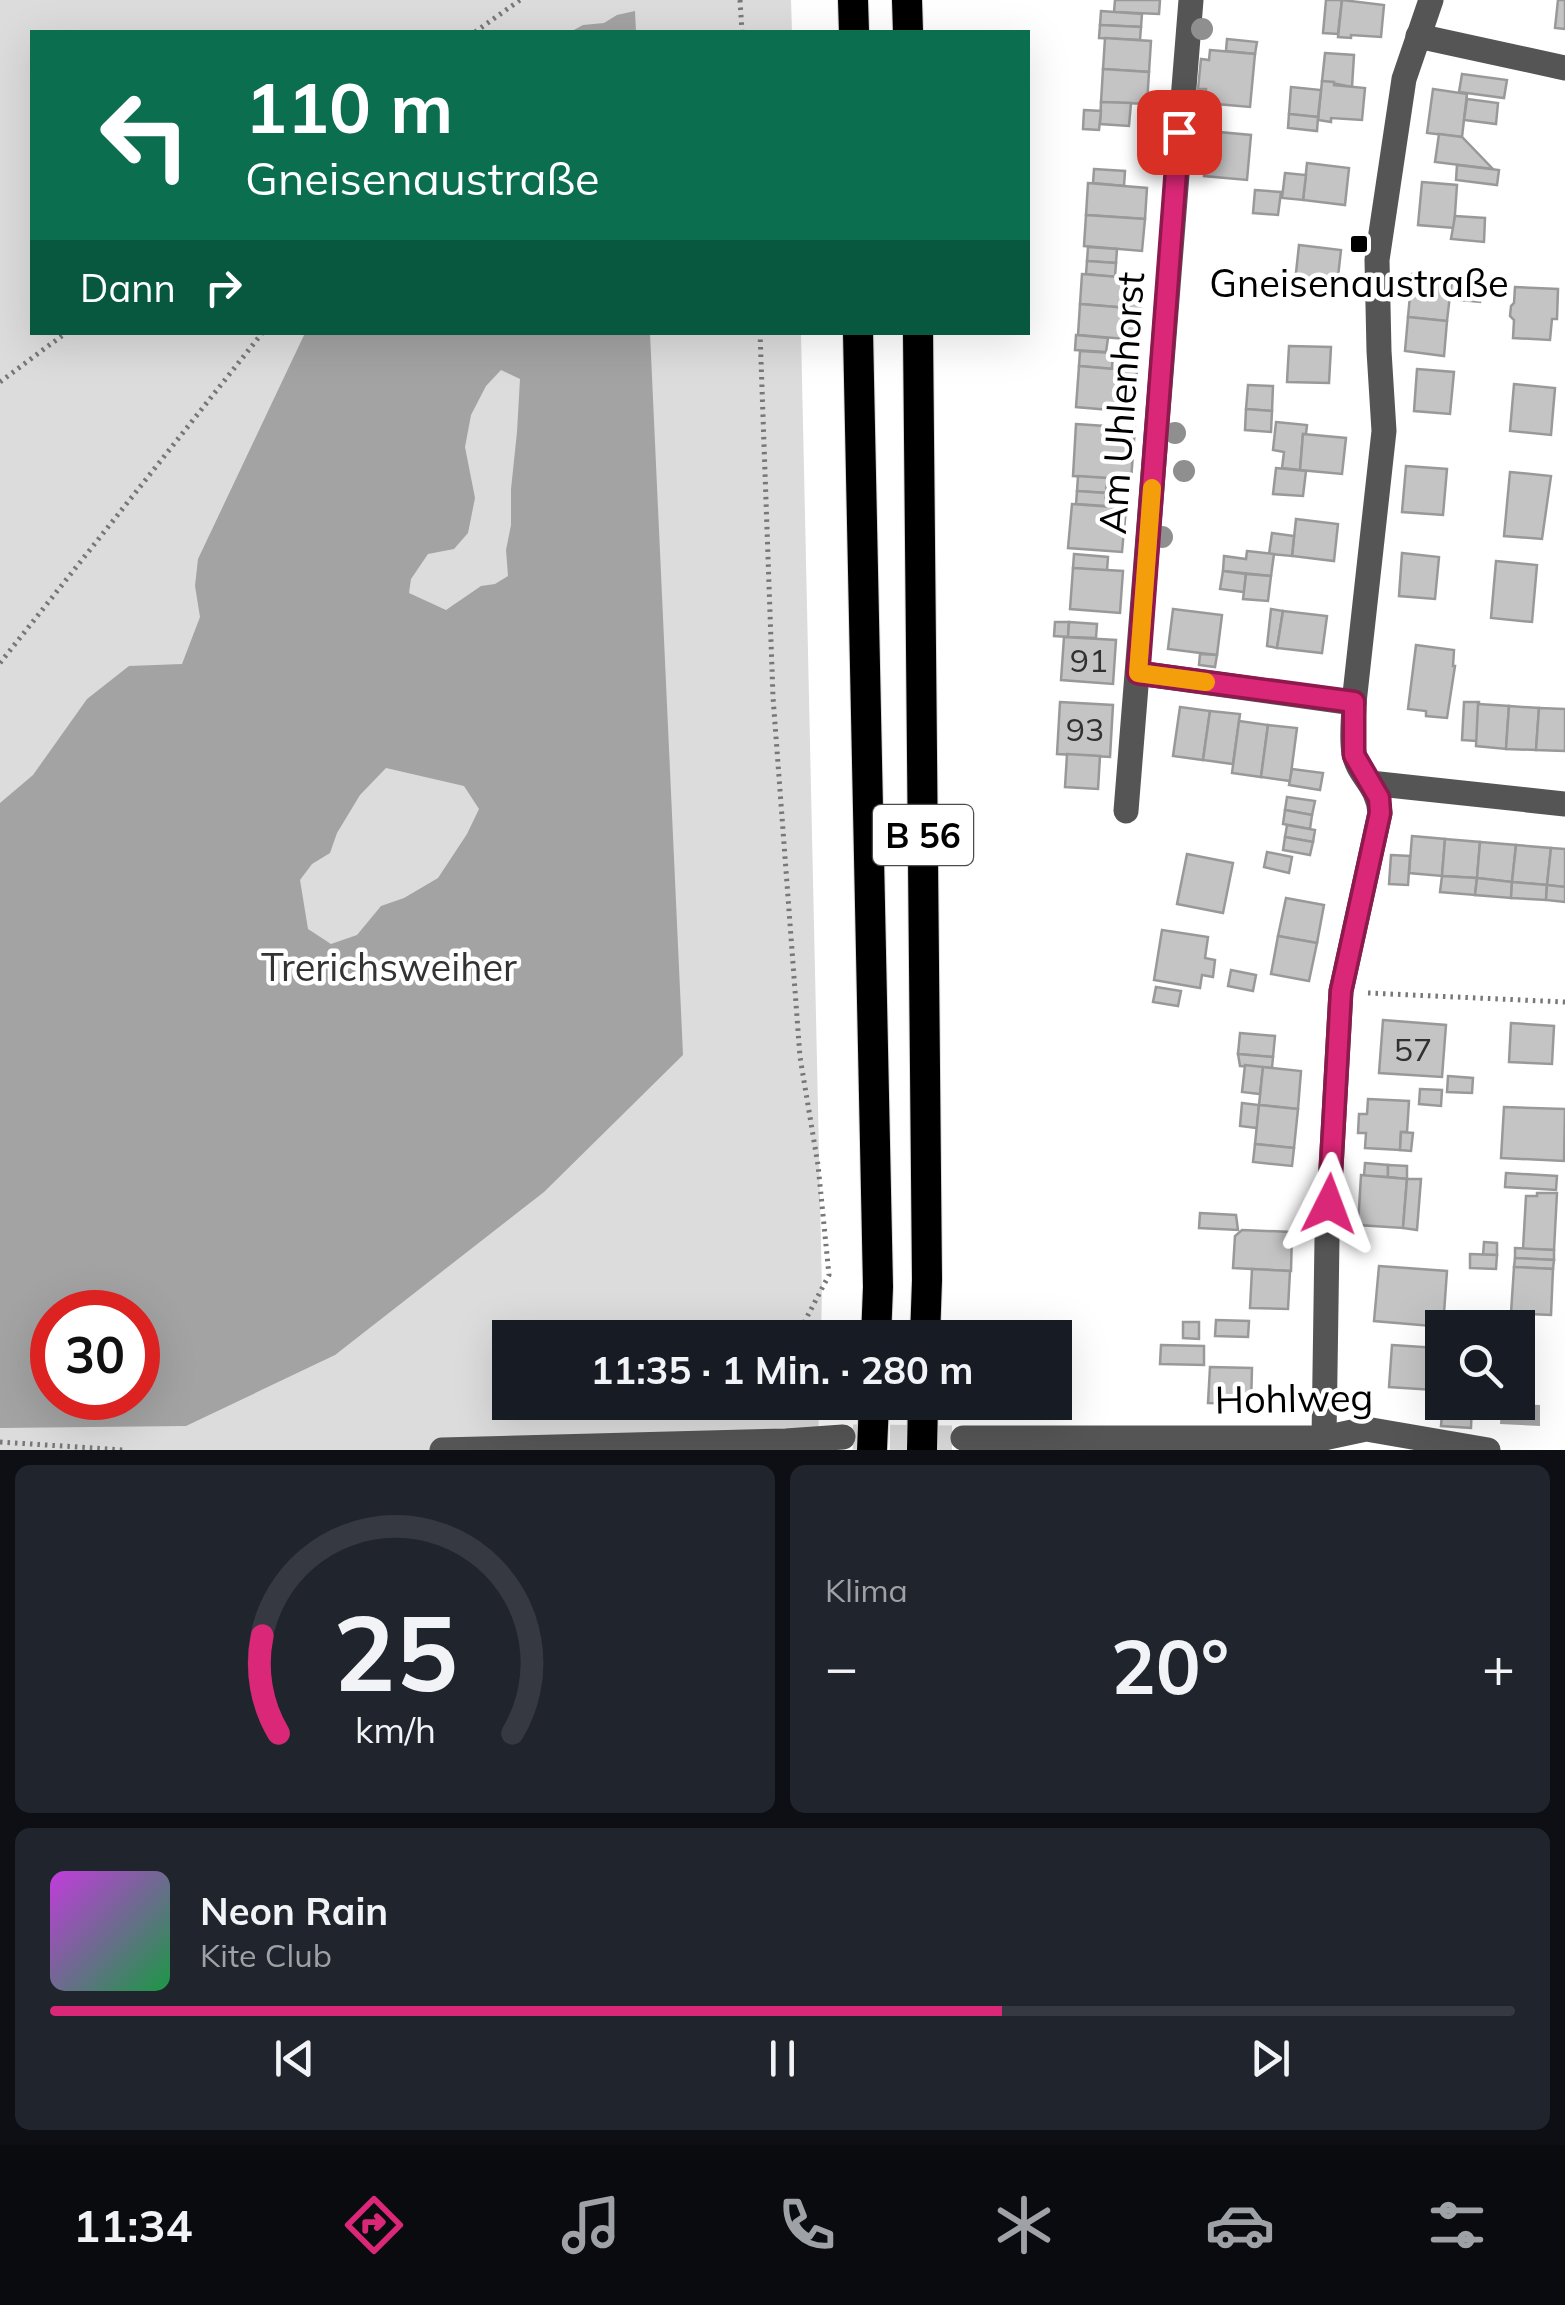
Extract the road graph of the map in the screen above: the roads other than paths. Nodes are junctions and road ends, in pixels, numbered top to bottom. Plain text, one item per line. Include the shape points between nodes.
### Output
1 (853, 0) edge
2 (907, 0) edge
3 (1191, 0) edge
4 (1431, 0) edge
5 (854, 30) edge
6 (908, 30) edge
7 (1418, 36) junction
8 (1565, 68) edge
9 (858, 335) edge
10 (918, 335) edge
11 (1138, 673) junction
12 (1354, 702) junction
13 (1370, 784) junction
14 (1565, 804) edge
15 (1126, 811) dead end
16 (877, 1320) edge
17 (925, 1320) edge
18 (873, 1420) edge
19 (923, 1420) edge
20 (843, 1437) tunnel mouth
21 (963, 1438) tunnel mouth
22 (1324, 1438) junction
23 (1100, 1444) edge
24 (442, 1450) edge
25 (872, 1450) edge
26 (922, 1450) edge
27 (1488, 1450) edge

1 - 5 highway
2 - 6 highway
3 - 11 street, Am Uhlenhorst
4 - 7 street
7 - 8 street
7 - 12 street via 1404,79 1378,260 1384,431
9 - 16 highway, B 56
10 - 17 highway, B 56
11 - 12 street
11 - 15 street, Am Uhlenhorst
12 - 13 street via 1354,755
13 - 14 street
13 - 22 street via 1380,813 1341,991
18 - 25 highway
19 - 26 highway
20 - 24 street
21 - 23 street, Hohlweg
22 - 23 street, Hohlweg
22 - 27 street, Hohlweg via 1366,1430

